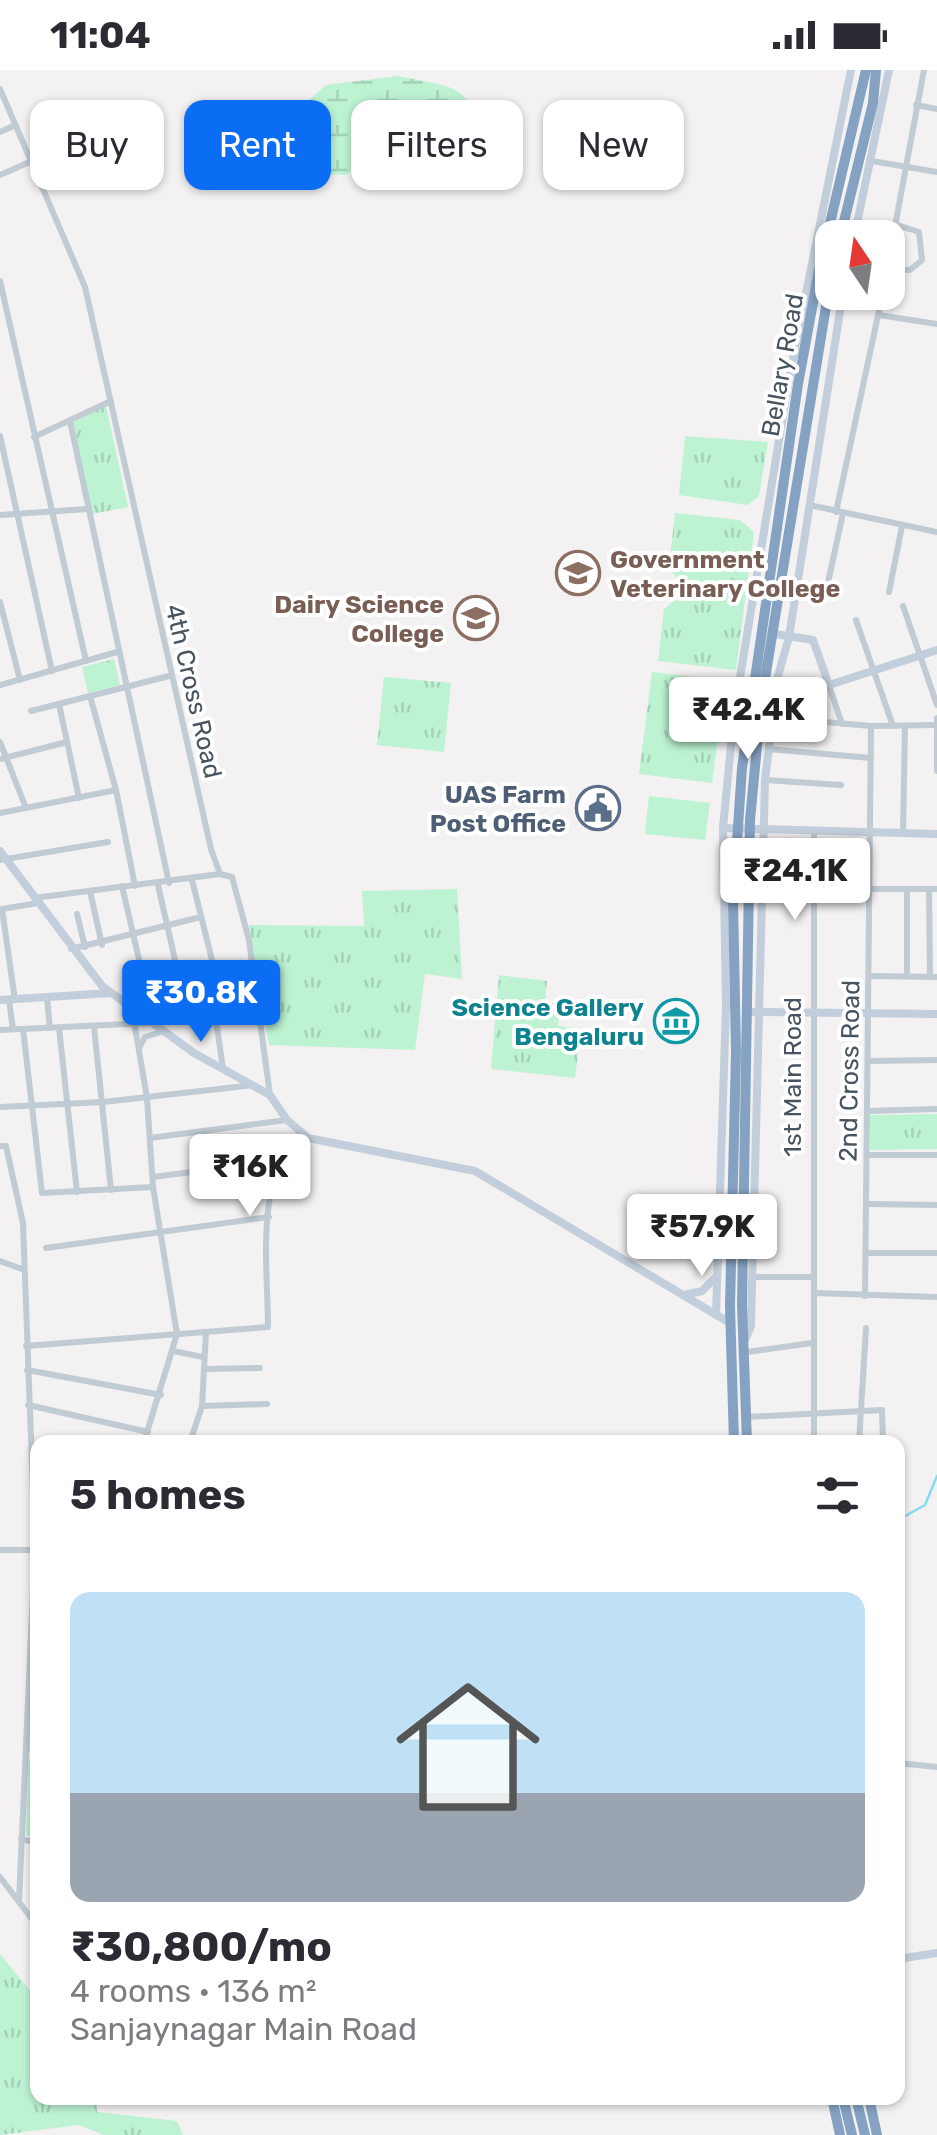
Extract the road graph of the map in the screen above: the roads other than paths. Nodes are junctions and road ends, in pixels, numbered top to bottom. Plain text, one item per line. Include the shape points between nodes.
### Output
1 (851, 70) edge
2 (866, 70) edge
3 (876, 70) edge
4 (890, 70) edge
5 (924, 70) edge
6 (1, 92) edge
7 (916, 105) junction
8 (937, 109) edge
9 (16, 125) junction
10 (0, 132) edge
11 (30, 156) edge
12 (872, 160) junction
13 (30, 162) edge
14 (904, 166) junction
15 (937, 172) edge
16 (0, 176) edge
17 (44, 190) edge
18 (843, 220) edge
19 (858, 220) edge
20 (895, 220) edge
21 (905, 228) edge
22 (905, 269) edge
23 (0, 281) edge
24 (826, 310) edge
25 (840, 310) edge
26 (880, 310) edge
27 (879, 315) junction
28 (937, 324) edge
29 (111, 401) junction
30 (70, 421) junction
31 (0, 436) edge
32 (34, 437) junction
33 (4, 474) edge
34 (809, 505) junction
35 (87, 509) junction
36 (51, 512) junction
37 (839, 512) junction
38 (16, 514) junction
39 (0, 515) edge
40 (902, 526) junction
41 (937, 532) edge
42 (769, 550) junction
43 (826, 592) dead end
44 (889, 592) dead end
45 (0, 602) edge
46 (903, 606) dead end
47 (856, 620) dead end
48 (789, 637) junction
49 (773, 640) junction
50 (937, 650) edge
51 (117, 652) junction
52 (920, 656) junction
53 (86, 661) junction
54 (52, 670) junction
55 (874, 671) junction
56 (168, 676) junction
57 (20, 680) junction
58 (830, 685) junction
59 (0, 686) edge
60 (125, 686) junction
61 (90, 696) junction
62 (59, 704) junction
63 (937, 705) edge
64 (30, 711) dead end
65 (734, 714) junction
66 (772, 718) junction
67 (937, 723) edge
68 (842, 724) junction
69 (870, 726) junction
70 (892, 726) junction
71 (905, 726) junction
72 (0, 742) edge
73 (67, 742) junction
74 (768, 749) junction
75 (2, 758) edge
76 (870, 758) junction
77 (937, 771) edge
78 (766, 780) junction
79 (841, 785) dead end
80 (116, 790) junction
81 (78, 798) junction
82 (26, 808) junction
83 (0, 813) edge
84 (723, 828) junction
85 (764, 829) junction
86 (814, 832) junction
87 (871, 833) junction
88 (904, 834) junction
89 (937, 834) edge
90 (108, 842) dead end
91 (2, 857) edge
92 (220, 874) junction
93 (192, 880) junction
94 (169, 884) junction
95 (158, 885) junction
96 (122, 886) junction
97 (135, 886) junction
98 (871, 889) junction
99 (907, 889) junction
100 (933, 889) edge
101 (90, 891) junction
102 (36, 901) junction
103 (78, 914) dead end
104 (201, 917) junction
105 (166, 926) junction
106 (133, 937) junction
107 (102, 945) junction
108 (85, 947) junction
109 (72, 950) junction
110 (870, 976) junction
111 (907, 976) junction
112 (933, 976) edge
113 (180, 982) dead end
114 (111, 994) junction
115 (47, 999) junction
116 (8, 1000) edge
117 (731, 1006) junction
118 (752, 1012) junction
119 (812, 1014) junction
120 (870, 1014) junction
121 (937, 1014) edge
122 (146, 1021) junction
123 (94, 1027) junction
124 (135, 1027) junction
125 (54, 1028) junction
126 (22, 1029) junction
127 (0, 1030) edge
128 (13, 1030) junction
129 (161, 1032) junction
130 (139, 1049) junction
131 (742, 1052) junction
132 (937, 1060) edge
133 (870, 1061) junction
134 (223, 1071) junction
135 (256, 1085) junction
136 (270, 1095) junction
137 (146, 1098) junction
138 (102, 1102) junction
139 (30, 1104) junction
140 (67, 1105) junction
141 (0, 1107) edge
142 (937, 1108) edge
143 (868, 1111) junction
144 (287, 1120) junction
145 (300, 1133) junction
146 (150, 1138) junction
147 (3, 1146) edge
148 (867, 1155) junction
149 (937, 1155) edge
150 (278, 1161) junction
151 (153, 1177) junction
152 (153, 1187) junction
153 (112, 1190) junction
154 (77, 1192) junction
155 (866, 1204) junction
156 (937, 1205) edge
157 (718, 1214) junction
158 (754, 1215) junction
159 (268, 1217) junction
160 (163, 1235) junction
161 (720, 1241) junction
162 (753, 1242) junction
163 (46, 1248) dead end
164 (866, 1253) junction
165 (937, 1253) edge
166 (0, 1261) edge
167 (22, 1269) junction
168 (717, 1276) junction
169 (753, 1277) junction
170 (813, 1277) junction
171 (814, 1293) junction
172 (684, 1295) junction
173 (865, 1296) junction
174 (937, 1297) edge
175 (736, 1306) junction
176 (722, 1319) junction
177 (866, 1328) dead end
178 (206, 1332) junction
179 (177, 1334) junction
180 (746, 1338) junction
181 (812, 1343) junction
182 (26, 1346) junction
183 (173, 1351) junction
184 (746, 1352) junction
185 (203, 1357) junction
186 (260, 1368) dead end
187 (206, 1369) junction
188 (27, 1370) junction
189 (161, 1395) junction
190 (28, 1404) junction
191 (267, 1404) dead end
192 (202, 1406) junction
193 (858, 1411) junction
194 (813, 1414) junction
195 (748, 1417) junction
196 (148, 1432) junction
197 (33, 1435) edge
198 (147, 1435) edge
199 (192, 1435) edge
200 (733, 1435) edge
201 (747, 1435) edge
202 (814, 1435) edge
203 (860, 1435) edge
204 (883, 1435) edge
205 (30, 1548) edge
206 (0, 1550) edge
207 (30, 1643) edge
208 (23, 1755) junction
209 (30, 1756) edge
210 (937, 1756) edge
211 (905, 1765) edge
212 (936, 1767) edge
213 (21, 1839) junction
214 (30, 1841) edge
215 (0, 1877) edge
216 (20, 1901) junction
217 (30, 1915) edge
218 (937, 1953) edge
219 (905, 1958) edge
220 (834, 2105) edge
221 (845, 2105) edge
222 (858, 2105) edge
223 (870, 2105) edge
224 (840, 2135) edge
225 (852, 2135) edge
226 (865, 2135) edge
227 (877, 2135) edge

1 - 42 street via 796,337
2 - 42 highway, Bellary Road via 832,211
3 - 18 highway
4 - 12 street
5 - 7 street
6 - 9 street, 4th Cross Road
7 - 8 street
7 - 14 street
9 - 10 street
9 - 11 street, 4th Cross Road
12 - 14 street
12 - 19 street
13 - 16 street
14 - 15 street
14 - 20 street
17 - 29 street, 4th Cross Road via 85,287
21 - 22 street via 918,232 922,260
23 - 32 street
24 - 49 highway, Bellary Road
25 - 34 street
26 - 27 street
27 - 28 street
27 - 37 street
29 - 30 street
29 - 56 street, 4th Cross Road
30 - 32 street
30 - 35 street
31 - 33 street
32 - 36 street
33 - 38 street
34 - 37 street
34 - 48 street
35 - 36 street
35 - 51 street
36 - 38 street
36 - 53 street
37 - 40 street
37 - 43 street
38 - 39 street
38 - 54 street
40 - 41 street
40 - 44 street
42 - 65 street
42 - 117 highway, Bellary Road via 742,768
45 - 57 street
46 - 52 street
47 - 55 street
48 - 49 street
48 - 58 street via 814,640
48 - 66 street
49 - 118 highway, Bellary Road via 751,805
50 - 52 street
51 - 53 street
51 - 60 street
52 - 55 street
52 - 63 street
53 - 54 street
54 - 57 street
55 - 58 street
55 - 70 street
56 - 60 street
56 - 92 street, 4th Cross Road
57 - 59 street
58 - 68 street
60 - 61 street
60 - 94 street
61 - 62 street
61 - 80 street
62 - 64 street
62 - 73 street
65 - 66 street
65 - 84 street
66 - 68 street
66 - 74 street
67 - 71 street
67 - 77 street
68 - 69 street
69 - 70 street
69 - 76 street, 2nd Cross Road
70 - 71 street
71 - 88 street
72 - 75 street
73 - 75 street
73 - 81 street
74 - 76 street
74 - 78 street
75 - 82 street
76 - 87 street, 2nd Cross Road
78 - 79 street
78 - 85 street
80 - 81 street
80 - 97 street
81 - 82 street
82 - 83 street
84 - 85 street
84 - 117 street
85 - 86 street
85 - 118 street
86 - 87 street
86 - 119 street, 1st Main Road
87 - 88 street
87 - 98 street, 2nd Cross Road
88 - 89 street
90 - 91 street
91 - 102 street
92 - 93 street
92 - 136 street, 4th Cross Road via 232,877 249,940
93 - 94 street
93 - 104 street
94 - 95 street
95 - 97 street
95 - 105 street
96 - 97 street
96 - 101 street
96 - 106 street
98 - 99 street
98 - 110 street, 2nd Cross Road
99 - 100 street
99 - 111 street
100 - 112 street
101 - 102 street
101 - 107 street
102 - 109 street
102 - 116 street via 2,909
103 - 108 street
104 - 105 street
104 - 134 street via 219,988 215,1013
105 - 106 street
105 - 113 street
106 - 107 street
106 - 122 street via 151,1012
107 - 108 street
108 - 109 street
109 - 114 street
110 - 111 street
110 - 120 street, 2nd Cross Road
111 - 112 street
114 - 115 street
114 - 122 street
115 - 116 street
115 - 125 street
116 - 128 street
117 - 131 highway
117 - 157 street
118 - 119 street
118 - 131 highway
118 - 158 street
119 - 120 street
119 - 170 street, 1st Main Road
120 - 121 street
120 - 133 street, 2nd Cross Road
122 - 124 street
122 - 129 street
123 - 124 street
123 - 125 street
123 - 138 street
124 - 130 street
125 - 126 street
125 - 140 street
126 - 128 street
126 - 139 street
127 - 128 street
129 - 130 street via 145,1037
129 - 134 street
130 - 137 street
131 - 175 highway
132 - 133 street
133 - 143 street, 2nd Cross Road
134 - 135 street
135 - 136 street
135 - 137 street
136 - 144 street
137 - 138 street
137 - 146 street
138 - 140 street
138 - 153 street
139 - 140 street
139 - 141 street
139 - 154 street via 42,1193
140 - 154 street
142 - 143 street
143 - 148 street, 2nd Cross Road
144 - 145 street
144 - 146 street
145 - 150 street
145 - 172 street via 475,1171
146 - 151 street
147 - 167 street via 23,1223
148 - 149 street
148 - 155 street, 2nd Cross Road
150 - 151 street
150 - 159 street
151 - 152 street
152 - 153 street
152 - 160 street
153 - 154 street
155 - 156 street
155 - 164 street, 2nd Cross Road
157 - 158 street
157 - 161 street
158 - 162 street
159 - 160 street
159 - 178 street via 268,1327
160 - 163 street
160 - 179 street
161 - 162 street
161 - 168 street
161 - 176 street
162 - 169 street
164 - 165 street
164 - 173 street, 2nd Cross Road
166 - 167 street
167 - 182 street
168 - 172 street via 702,1292
168 - 176 street
169 - 170 street
169 - 180 street
170 - 171 street, 1st Main Road
171 - 173 street
171 - 181 street, 1st Main Road
172 - 176 street
173 - 174 street
175 - 176 highway
175 - 180 highway
176 - 200 highway
177 - 193 street via 864,1401
178 - 179 street
178 - 185 street
179 - 182 street
179 - 183 street
180 - 184 highway
181 - 184 street
181 - 194 street, 1st Main Road
182 - 188 street
183 - 185 street
183 - 189 street
184 - 195 highway
185 - 187 street
186 - 187 street
187 - 192 street
188 - 189 street
188 - 190 street
189 - 196 street
190 - 196 street
190 - 197 street
191 - 192 street
192 - 199 street
193 - 194 street
193 - 203 street
193 - 204 street via 882,1410
194 - 195 street
194 - 202 street, 1st Main Road
195 - 201 highway
196 - 198 street
205 - 206 street
207 - 208 street
208 - 209 street
208 - 213 street
210 - 212 street
211 - 212 street
213 - 214 street
213 - 216 street
215 - 216 street
216 - 217 street
218 - 219 street
220 - 224 highway
221 - 225 highway
222 - 226 highway
223 - 227 highway

